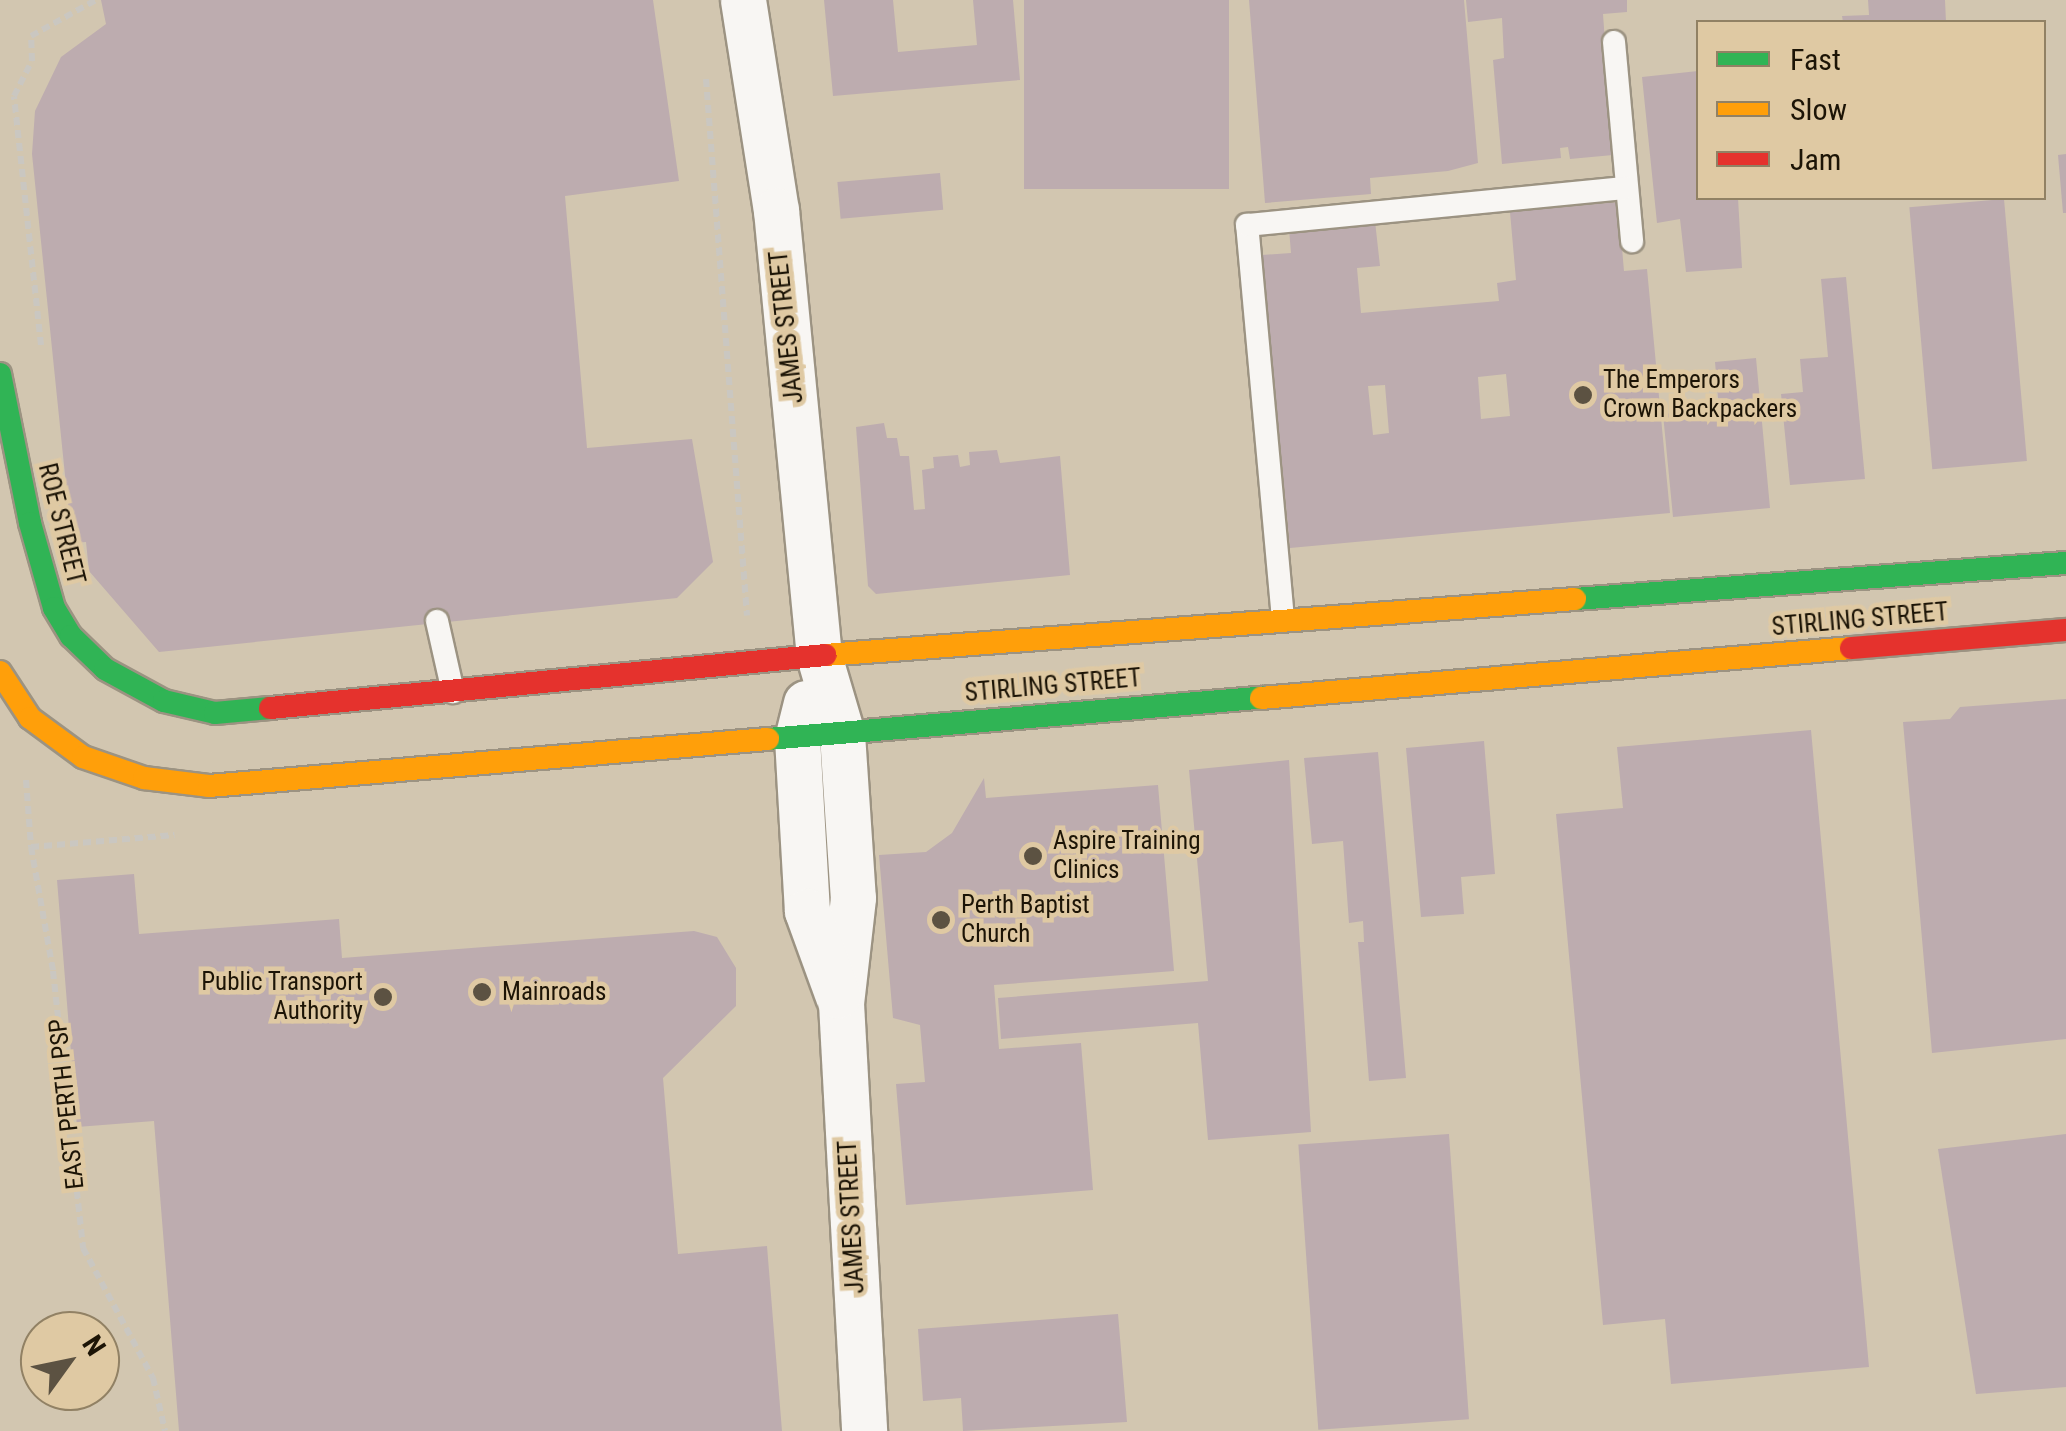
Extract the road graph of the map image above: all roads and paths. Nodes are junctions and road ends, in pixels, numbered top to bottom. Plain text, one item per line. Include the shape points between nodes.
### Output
1 (96, 0) edge
2 (744, 0) edge
3 (1614, 42) dead end
4 (704, 60) dead end
5 (14, 96) dead end
6 (1626, 188) junction
7 (1632, 240) dead end
8 (0, 374) edge
9 (2066, 563) edge
10 (1283, 619) junction
11 (438, 621) dead end
12 (740, 626) dead end
13 (2066, 630) edge
14 (819, 656) junction
15 (106, 669) joint
16 (0, 672) edge
17 (453, 692) junction
18 (469, 720) dead end
19 (842, 734) junction
20 (520, 736) dead end
21 (797, 738) junction
22 (618, 754) junction
23 (27, 776) dead end
24 (841, 1003) junction
25 (165, 1431) edge
26 (864, 1431) edge

1 - 5 path via 32,36 32,61
2 - 14 street, JAMES STREET via 776,210
3 - 6 lane
4 - 12 path via 747,617
6 - 7 lane
6 - 10 lane via 1248,225
8 - 15 street, ROE STREET via 54,608
9 - 10 street, STIRLING STREET
10 - 14 street, STIRLING STREET
11 - 17 lane
13 - 19 street, STIRLING STREET
14 - 17 street, STIRLING STREET
14 - 19 street, JAMES STREET
14 - 21 street, JAMES STREET
15 - 17 street, STIRLING STREET via 164,701 215,713
16 - 22 street, STIRLING STREET via 30,718 53,739 109,768 176,784
17 - 18 street
19 - 21 street, STIRLING STREET
19 - 24 street, JAMES STREET via 853,898
20 - 22 street via 579,734
21 - 22 street, STIRLING STREET
21 - 24 street, JAMES STREET via 807,911
23 - 25 path, EAST PERTH PSP via 83,1248 153,1378
24 - 26 street, JAMES STREET

